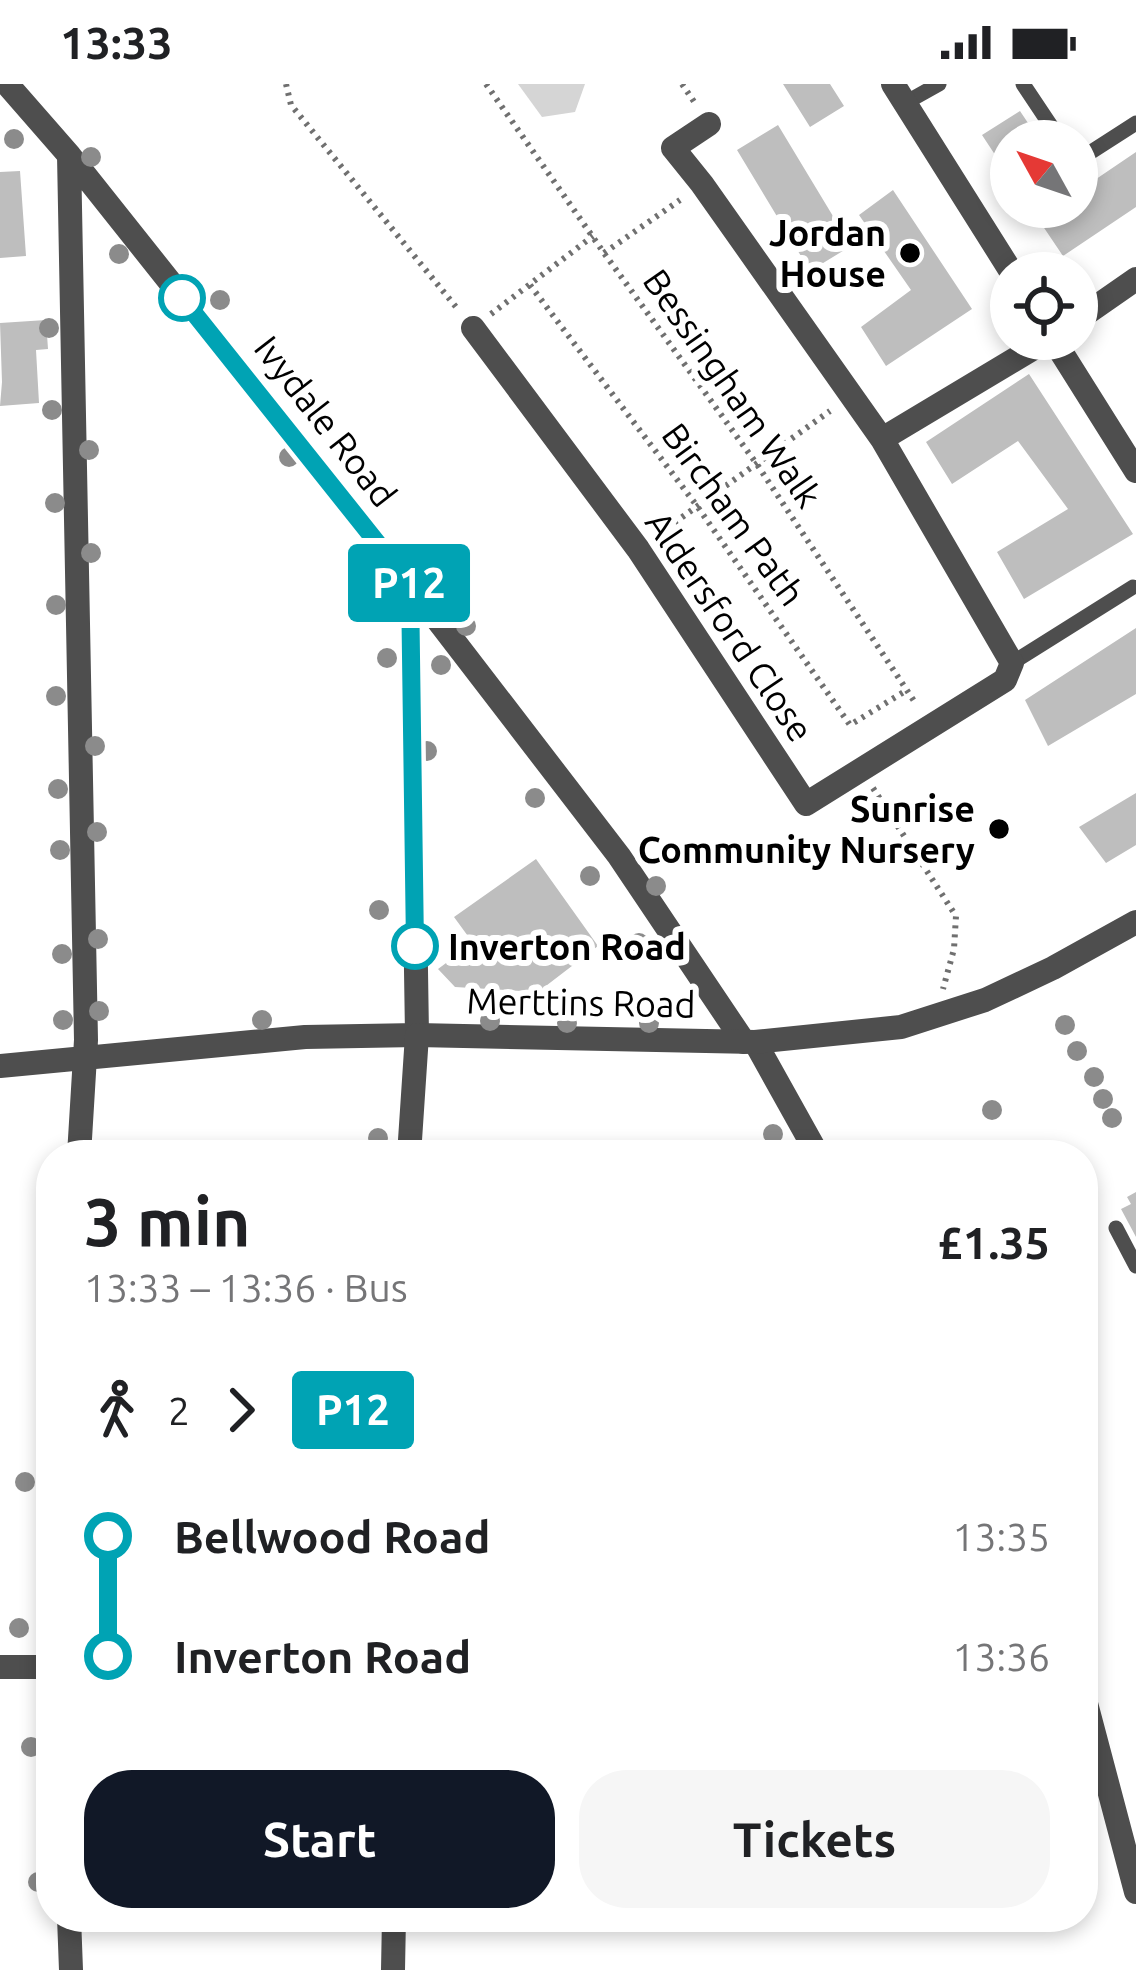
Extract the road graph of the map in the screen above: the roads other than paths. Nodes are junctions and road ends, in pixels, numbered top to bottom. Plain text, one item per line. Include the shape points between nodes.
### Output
1 (7, 84) edge
2 (939, 84) edge
3 (1023, 84) edge
4 (899, 93) edge
5 (1047, 120) edge
6 (1136, 123) edge
7 (709, 124) dead end
8 (1098, 147) edge
9 (69, 155) junction
10 (999, 252) edge
11 (1136, 279) edge
12 (1098, 305) edge
13 (473, 328) road end
14 (1016, 360) edge
15 (1065, 360) edge
16 (882, 440) junction
17 (1136, 471) edge
18 (410, 584) junction
19 (1133, 586) dead end
20 (1012, 663) junction
21 (1136, 922) edge
22 (417, 1035) junction
23 (749, 1042) junction
24 (85, 1058) junction
25 (0, 1066) edge
26 (81, 1140) edge
27 (410, 1140) edge
28 (809, 1140) edge
29 (1116, 1228) dead end
30 (1136, 1266) edge
31 (0, 1667) edge
32 (36, 1667) edge
33 (1098, 1750) edge
34 (1136, 1892) edge
35 (70, 1932) edge
36 (394, 1932) edge
37 (71, 1970) edge
38 (393, 1970) edge

1 - 9 street, Ivydale Road
2 - 4 lane
3 - 5 lane
4 - 10 street
6 - 8 lane
7 - 16 street via 673,148
9 - 18 street, Ivydale Road
9 - 24 street
11 - 12 street
13 - 20 street, Aldersford Close via 638,549 806,804 1005,680
14 - 16 street
15 - 17 street
16 - 20 street
18 - 22 street
18 - 23 street, Ivydale Road via 620,856
19 - 20 lane
21 - 23 street, Merttins Road via 985,1000 919,1023
22 - 23 street, Merttins Road
22 - 24 street
22 - 27 street
23 - 28 street, Ivydale Road
24 - 25 street
24 - 26 street
29 - 30 lane
31 - 32 street
33 - 34 street
35 - 37 street
36 - 38 street

